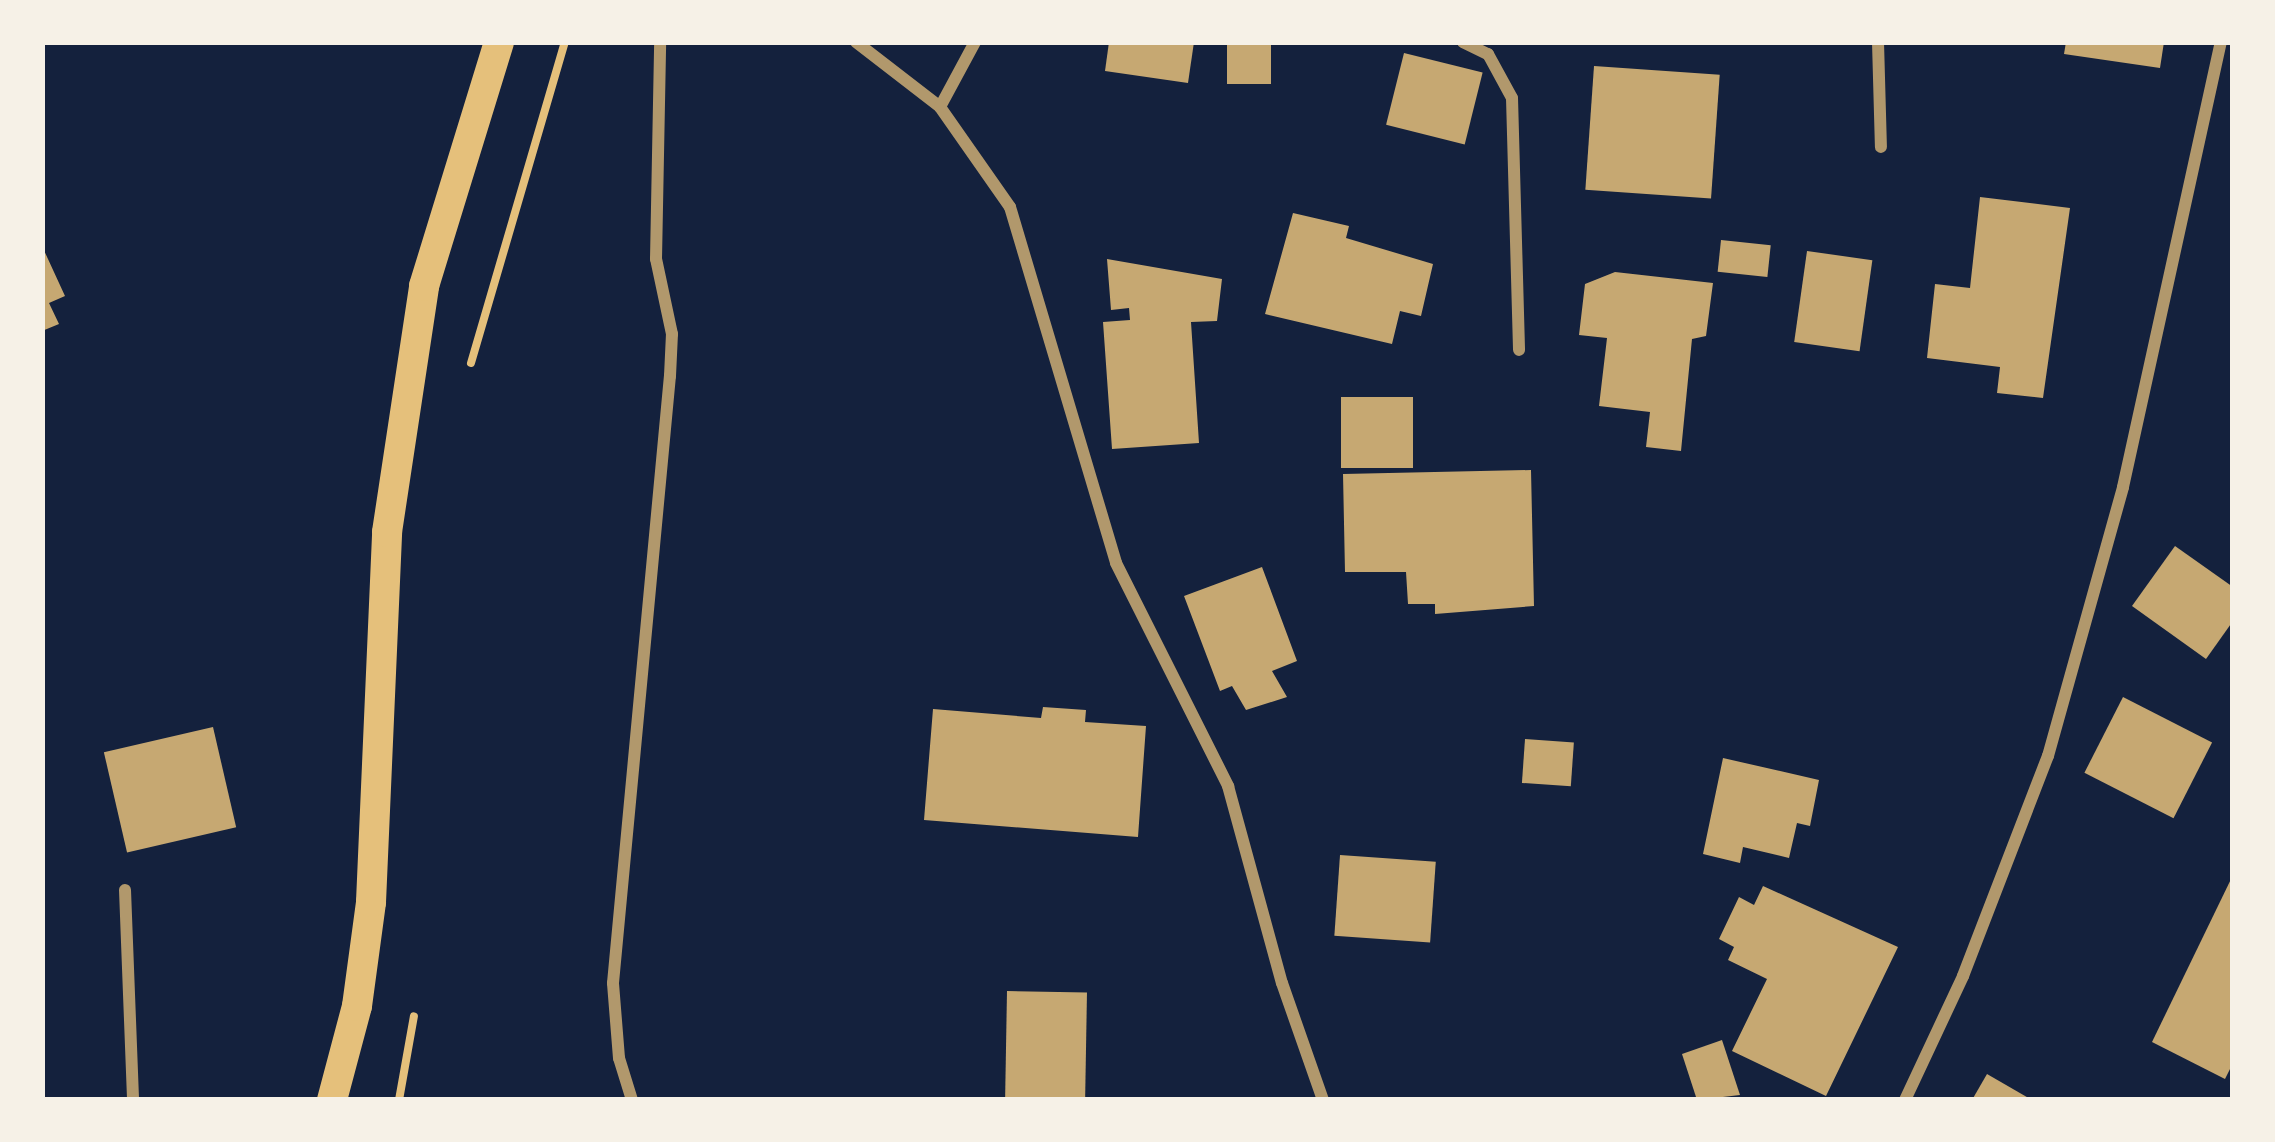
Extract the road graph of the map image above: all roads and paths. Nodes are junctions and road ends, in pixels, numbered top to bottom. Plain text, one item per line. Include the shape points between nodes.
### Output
1 (499, 42) edge
2 (565, 42) edge
3 (660, 42) edge
4 (856, 42) edge
5 (975, 42) edge
6 (1463, 42) edge
7 (1878, 42) edge
8 (2222, 42) edge
9 (940, 107) junction
10 (1881, 147) dead end
11 (1519, 350) dead end
12 (469, 368) dead end
13 (125, 890) dead end
14 (416, 1001) dead end
15 (133, 1100) edge
16 (332, 1100) edge
17 (399, 1100) edge
18 (632, 1100) edge
19 (1323, 1100) edge
20 (1905, 1100) edge

1 - 16 main road via 424,286 387,532 371,902 357,1006
2 - 12 path
3 - 18 street via 656,259 672,334 670,376 613,982 619,1058
4 - 9 street
5 - 9 street
6 - 11 street via 1488,54 1512,98
7 - 10 street
8 - 20 street via 2123,487 2048,756 1964,976
9 - 19 street via 1010,207 1116,563 1228,785
13 - 15 street
14 - 17 path

